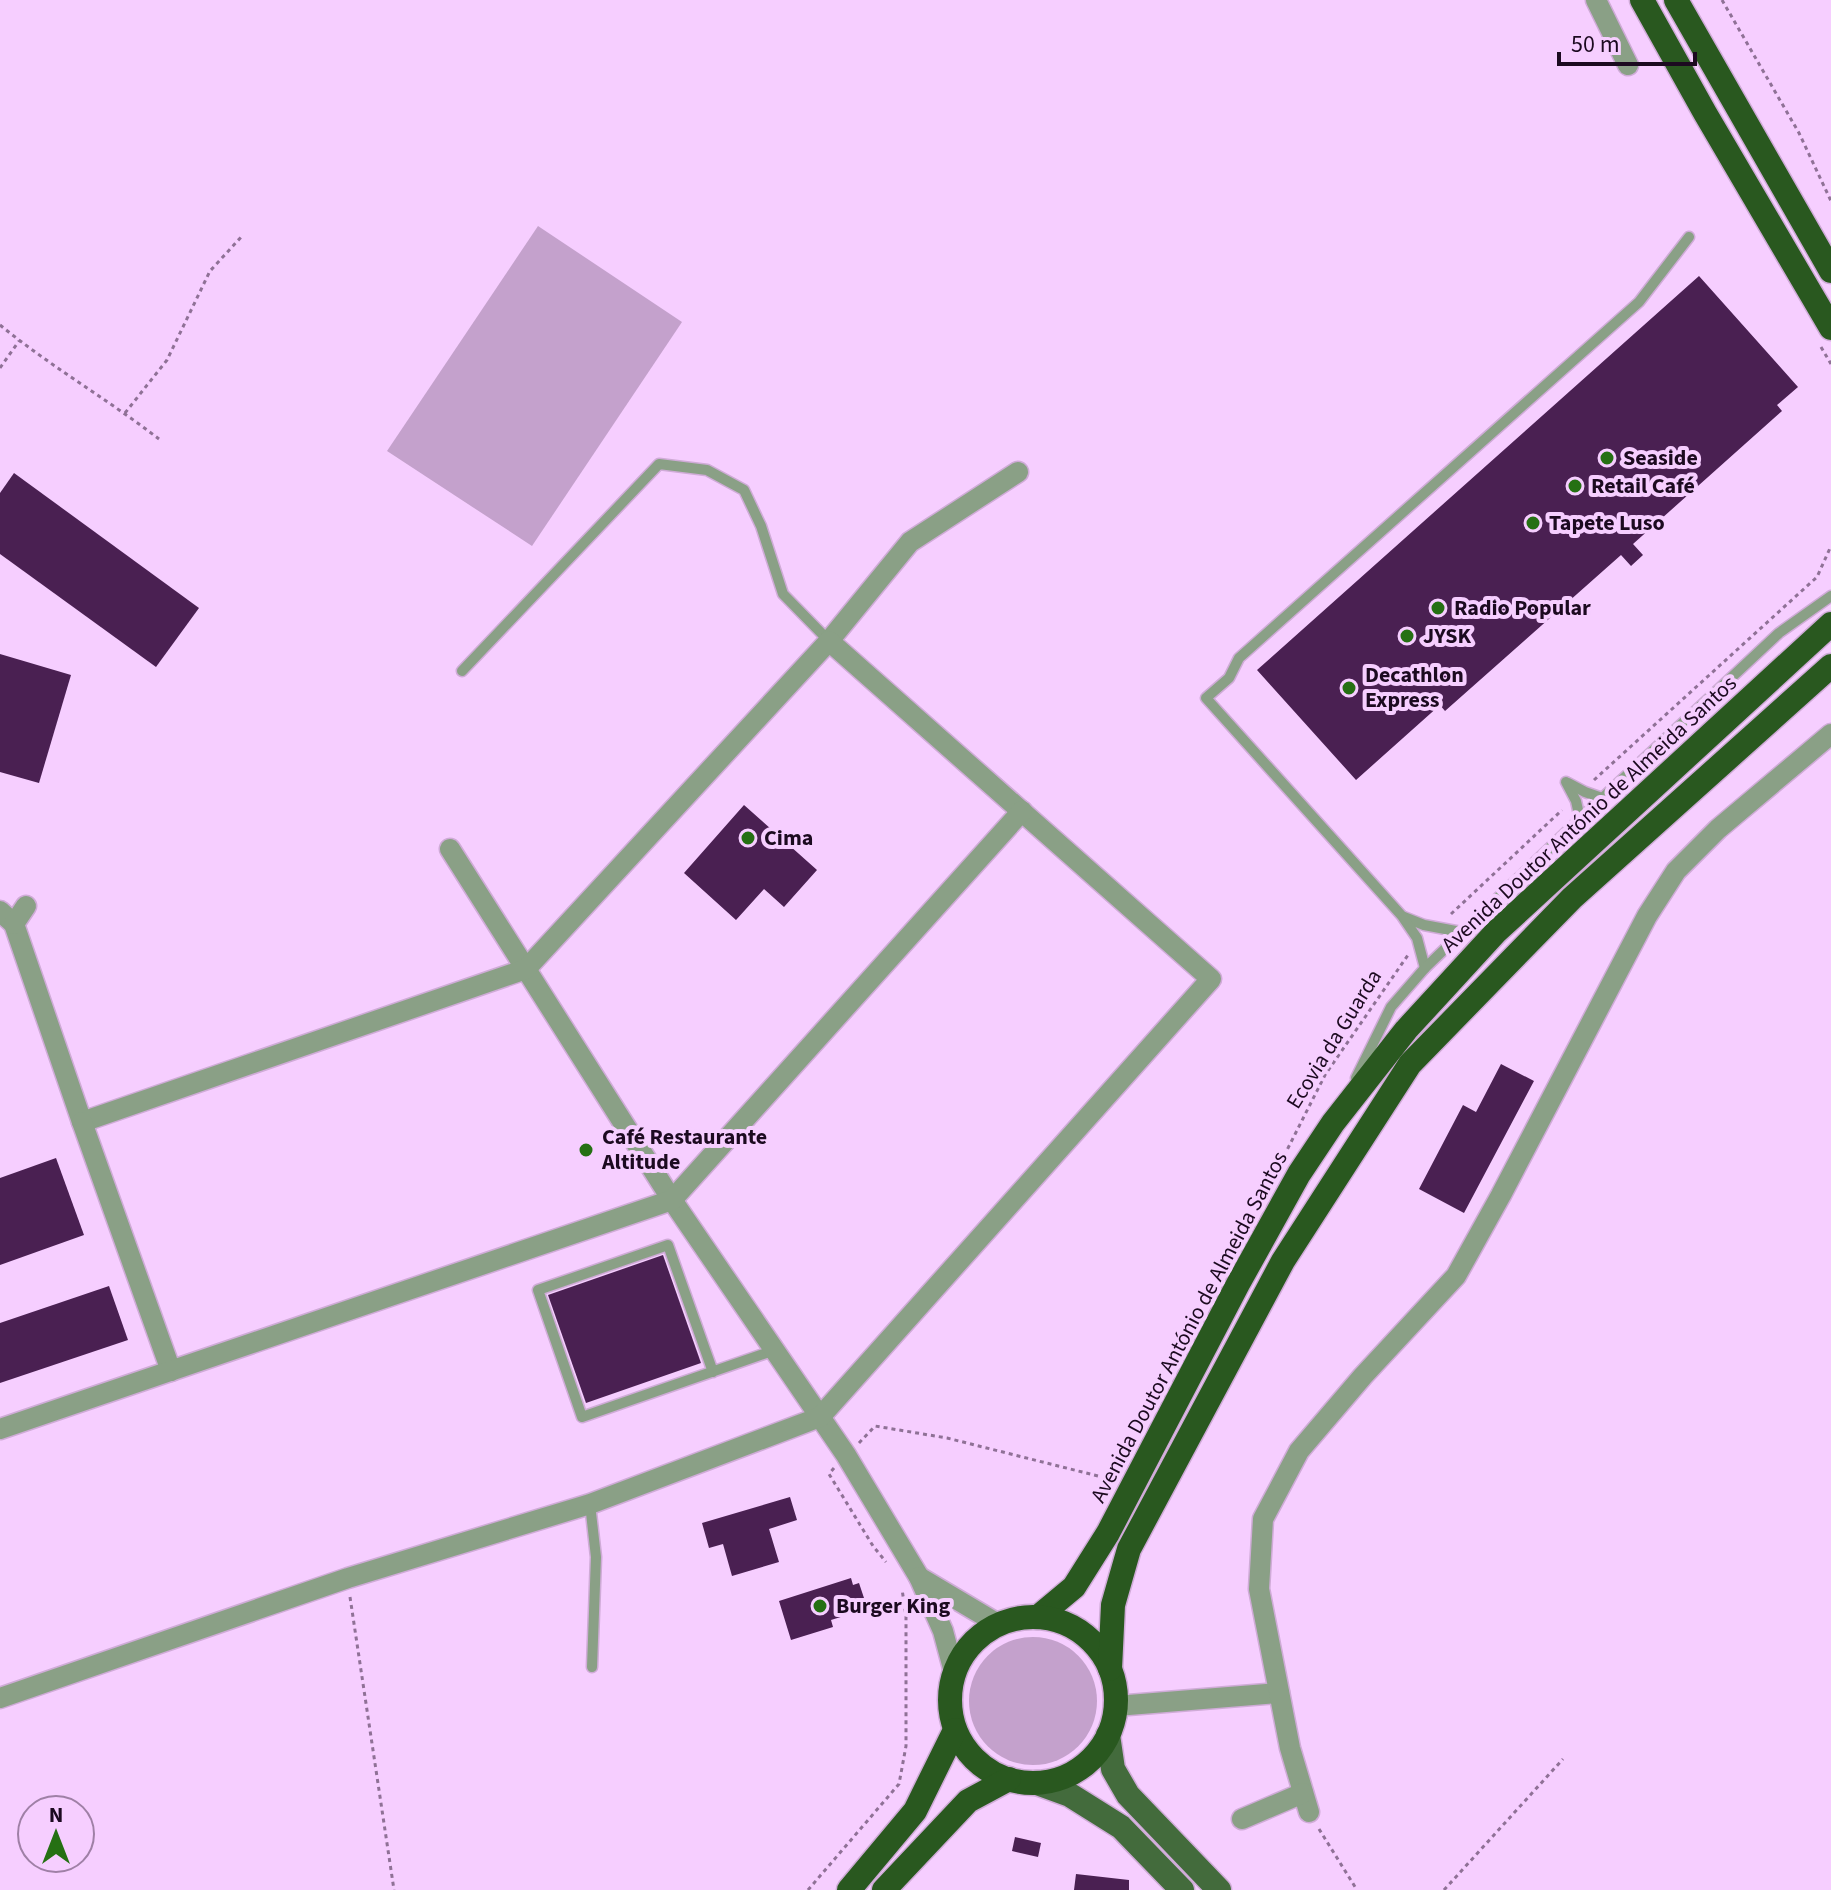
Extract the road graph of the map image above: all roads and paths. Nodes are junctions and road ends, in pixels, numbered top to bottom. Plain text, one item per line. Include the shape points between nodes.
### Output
1 (1596, 0) edge
2 (1642, 0) edge
3 (1676, 0) edge
4 (1722, 0) edge
5 (1628, 65) dead end
6 (1831, 201) edge
7 (243, 235) dead end
8 (1689, 237) dead end
9 (1831, 271) edge
10 (0, 325) edge
11 (1831, 328) edge
12 (19, 341) junction
13 (0, 368) edge
14 (125, 413) junction
15 (159, 439) dead end
16 (1018, 472) dead end
17 (1831, 546) edge
18 (1831, 596) edge
19 (1831, 624) edge
20 (829, 641) junction
21 (1831, 666) edge
22 (462, 671) dead end
23 (1831, 734) edge
24 (1566, 782) dead end
25 (1578, 794) junction
26 (1602, 798) junction
27 (1022, 811) junction
28 (1580, 819) junction
29 (450, 849) dead end
30 (26, 906) dead end
31 (1402, 916) junction
32 (7, 918) edge
33 (1437, 928) junction
34 (1461, 932) junction
35 (1419, 945) junction
36 (1425, 968) junction
37 (526, 969) junction
38 (82, 1122) junction
39 (1333, 1123) junction
40 (1282, 1159) dead end
41 (672, 1200) junction
42 (775, 1350) junction
43 (171, 1371) junction
44 (713, 1372) junction
45 (820, 1417) junction
46 (0, 1429) edge
47 (846, 1455) junction
48 (1117, 1480) dead end
49 (590, 1504) junction
50 (892, 1569) dead end
51 (348, 1578) junction
52 (910, 1579) junction
53 (1038, 1617) junction
54 (998, 1624) junction
55 (592, 1667) dead end
56 (1110, 1669) junction
57 (954, 1672) junction
58 (1279, 1693) junction
59 (3, 1695) edge
60 (1116, 1706) junction
61 (955, 1730) junction
62 (1108, 1735) junction
63 (1563, 1759) dead end
64 (1009, 1779) junction
65 (1037, 1783) junction
66 (1306, 1802) junction
67 (1242, 1819) dead end
68 (898, 1879) edge
69 (394, 1890) edge
70 (808, 1890) edge
71 (849, 1890) edge
72 (884, 1890) edge
73 (1182, 1890) edge
74 (1219, 1890) edge
75 (1357, 1890) edge
76 (1444, 1890) edge

1 - 5 street
2 - 11 highway
3 - 9 highway
4 - 6 path via 1799,133
7 - 14 path via 210,271 167,360
8 - 31 lane via 1639,302 1239,658 1229,678 1206,698
10 - 12 path
12 - 13 path
12 - 14 path
14 - 15 path
16 - 20 street via 910,542
17 - 25 path via 1817,577
18 - 26 lane via 1779,633
19 - 39 highway, Avenida Doutor António de Almeida Santos via 1496,932 1406,1030
20 - 22 lane via 783,594 744,490 707,470 659,464
20 - 27 street
20 - 37 street
21 - 56 highway via 1572,898 1410,1064 1283,1261 1129,1549 1113,1605
23 - 58 street via 1676,871 1647,916 1456,1276 1299,1451 1263,1519 1259,1589
24 - 25 lane
25 - 26 lane
25 - 28 lane
25 - 33 path
26 - 28 lane
27 - 41 street
27 - 45 street via 1211,979
28 - 34 lane
29 - 37 street
30 - 32 street
31 - 33 lane
31 - 35 lane
32 - 38 street
33 - 34 lane
34 - 36 lane
35 - 36 lane
35 - 40 path, Ecovia da Guarda via 1403,960 1325,1075
36 - 39 lane via 1391,1007
37 - 38 street
37 - 41 street
38 - 43 street
39 - 53 highway, Avenida Doutor António de Almeida Santos via 1253,1257 1108,1533 1074,1587
41 - 42 street
41 - 43 street
42 - 44 lane
42 - 45 street
43 - 46 street
44 - 44 lane via 582,1417 538,1290 668,1245
45 - 47 street
45 - 49 street
47 - 48 path via 875,1426
47 - 50 path via 829,1474
47 - 52 street
49 - 51 street
49 - 55 lane via 596,1557
51 - 59 street
51 - 69 path
52 - 54 street
52 - 57 street via 943,1631
52 - 70 path via 906,1746 899,1784
53 - 54 highway
53 - 56 highway via 1082,1633
54 - 57 highway via 964,1652
56 - 60 highway
57 - 61 highway via 950,1711
58 - 60 street
58 - 66 street
60 - 62 highway
61 - 64 highway via 986,1769
61 - 71 highway via 915,1811
62 - 65 highway via 1079,1769
62 - 74 main road via 1113,1769 1128,1795
63 - 76 path
64 - 65 highway
64 - 68 highway via 968,1801
65 - 73 main road via 1070,1795 1121,1827
66 - 67 street
66 - 75 path
68 - 72 highway

